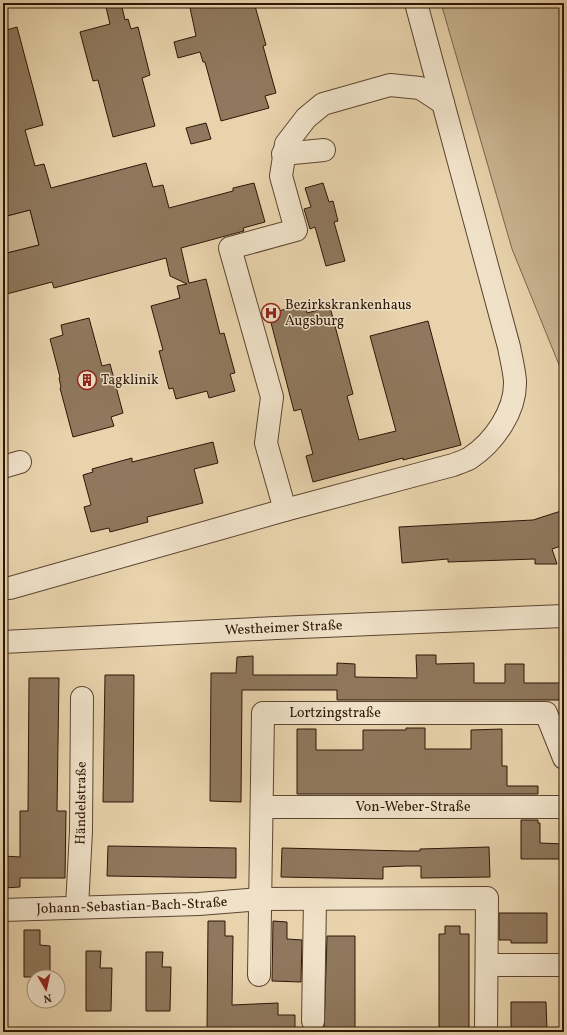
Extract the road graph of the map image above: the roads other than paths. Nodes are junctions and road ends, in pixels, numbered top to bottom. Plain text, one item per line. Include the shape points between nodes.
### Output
1 (416, 3) edge
2 (439, 114) junction
3 (324, 150) dead end
4 (283, 154) junction
5 (285, 510) junction
6 (3, 588) edge
7 (564, 616) edge
8 (3, 642) edge
9 (82, 698) dead end
10 (564, 758) edge
11 (262, 807) junction
12 (564, 807) edge
13 (261, 899) junction
14 (315, 900) junction
15 (77, 907) junction
16 (3, 910) edge
17 (487, 965) junction
18 (564, 965) edge
19 (259, 975) dead end
20 (313, 1021) dead end
21 (486, 1032) edge

1 - 2 street
2 - 4 street via 420,88 390,85 323,104 306,118 286,144
2 - 5 street via 509,347 515,382 509,410 495,435 469,458 453,465
3 - 4 street
4 - 5 street via 281,176 296,230 230,248 272,397 266,443
5 - 6 street
7 - 8 street, Westheimer Straße
9 - 15 street, Händelstraße via 81,831
10 - 11 street, Lortzingstraße via 546,713 263,713
11 - 12 street, Von-Weber-Straße
11 - 13 street, Lortzingstraße
13 - 14 street, Johann-Sebastian-Bach-Straße
13 - 15 street, Johann-Sebastian-Bach-Straße via 199,904
13 - 19 street
14 - 17 street, Johann-Sebastian-Bach-Straße via 487,898
14 - 20 street
15 - 16 street, Johann-Sebastian-Bach-Straße
17 - 18 street
17 - 21 street, Johann-Sebastian-Bach-Straße

